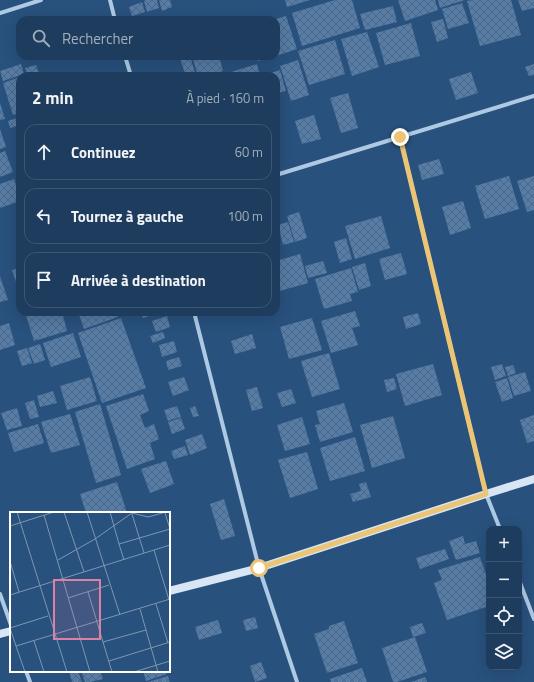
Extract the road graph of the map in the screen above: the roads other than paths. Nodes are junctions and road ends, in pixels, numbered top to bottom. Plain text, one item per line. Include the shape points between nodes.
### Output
1 (41, 0) edge
2 (110, 0) edge
3 (0, 13) edge
4 (114, 16) edge
5 (126, 60) edge
6 (130, 72) edge
7 (534, 96) edge
8 (400, 137) junction
9 (280, 174) edge
10 (195, 316) edge
11 (534, 479) edge
12 (486, 494) junction
13 (499, 526) edge
14 (259, 568) junction
15 (522, 588) edge
16 (170, 591) edge
17 (0, 594) edge
18 (534, 619) edge
19 (10, 622) edge
20 (10, 630) edge
21 (0, 634) edge
22 (26, 672) edge
23 (30, 682) edge
24 (297, 682) edge

1 - 3 street
2 - 4 street
5 - 6 street
7 - 8 street
8 - 9 street
8 - 12 street
10 - 14 street
11 - 12 street
12 - 13 street
12 - 14 street
14 - 16 street
14 - 24 street
15 - 18 street
17 - 19 street
20 - 21 street
22 - 23 street

